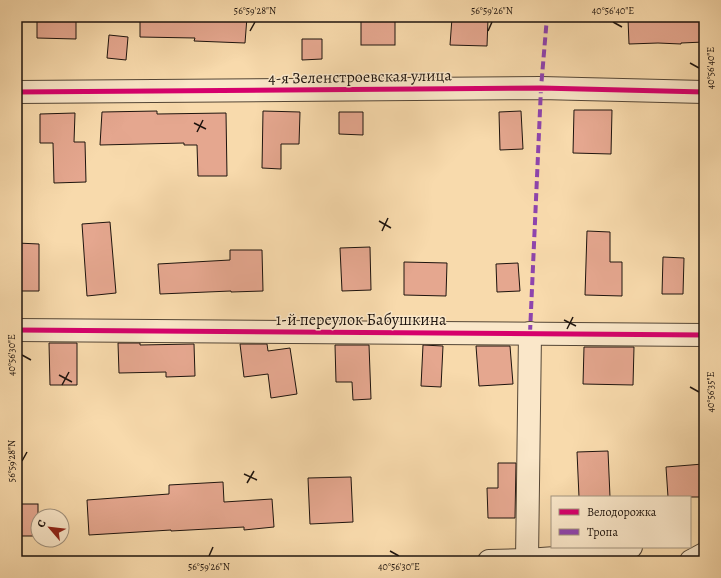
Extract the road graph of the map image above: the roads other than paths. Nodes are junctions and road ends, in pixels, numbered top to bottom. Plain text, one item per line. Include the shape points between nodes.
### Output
1 (17, 92) edge
2 (704, 92) edge
3 (17, 330) edge
4 (530, 333) junction
5 (704, 335) edge
6 (629, 548) edge
7 (704, 554) edge
8 (527, 560) junction
9 (489, 561) edge
10 (691, 561) edge

1 - 2 street, 4-я Зеленстроевская улица via 541,88
3 - 4 street, 1-й переулок Бабушкина
4 - 5 street, 1-й переулок Бабушкина
4 - 8 street
6 - 8 street via 612,554
7 - 10 street
8 - 9 street

